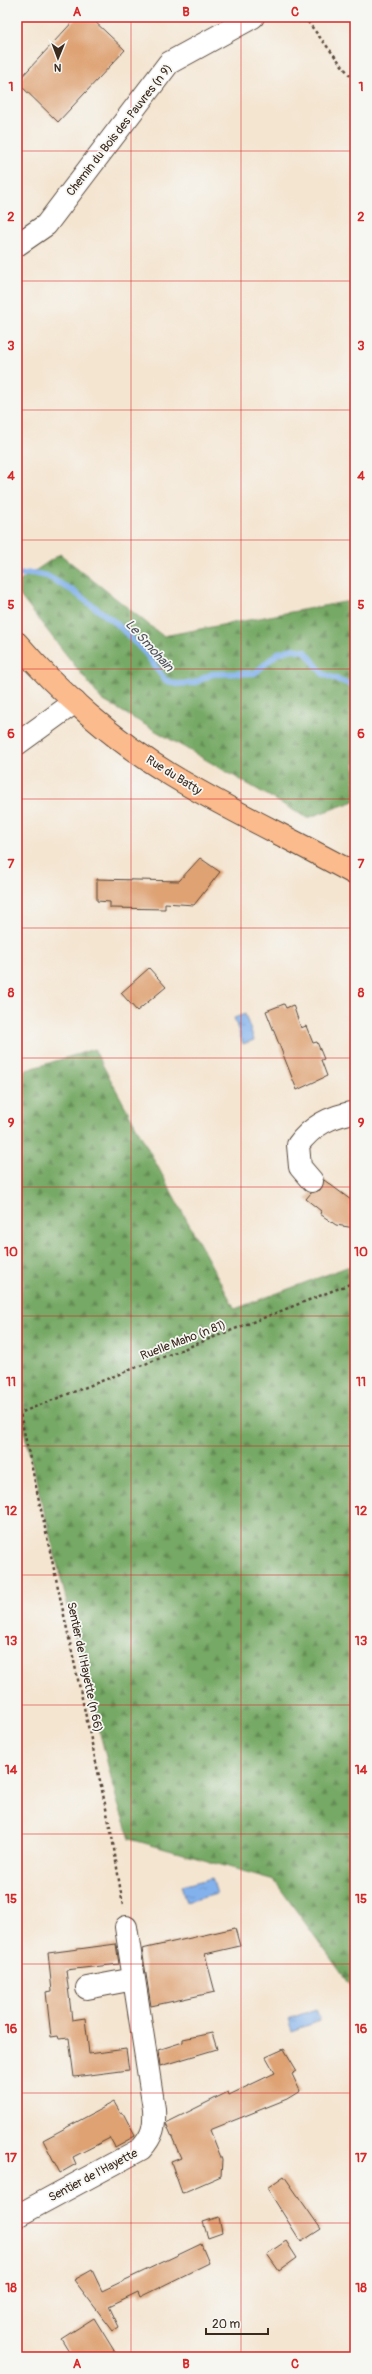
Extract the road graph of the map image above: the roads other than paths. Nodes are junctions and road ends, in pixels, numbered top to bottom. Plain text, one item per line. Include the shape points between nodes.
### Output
1 (253, 17) edge
2 (17, 245) edge
3 (17, 643) edge
4 (75, 702) junction
5 (17, 744) edge
6 (355, 874) edge
7 (355, 1112) edge
8 (312, 1181) dead end
9 (126, 1927) road end
10 (134, 1979) junction
11 (87, 1988) dead end
12 (17, 2216) edge

1 - 2 street, Chemin du Bois des Pauvres (n 9) via 169,63 46,225
3 - 4 main road, Rue du Batty
4 - 5 street
4 - 6 main road, Rue du Batty via 170,775
7 - 8 street via 325,1121 307,1132 298,1145 300,1167
9 - 10 street, Sentier de l'Hayette
10 - 11 street
10 - 12 street, Sentier de l'Hayette via 154,2109 154,2128 149,2141 141,2149

